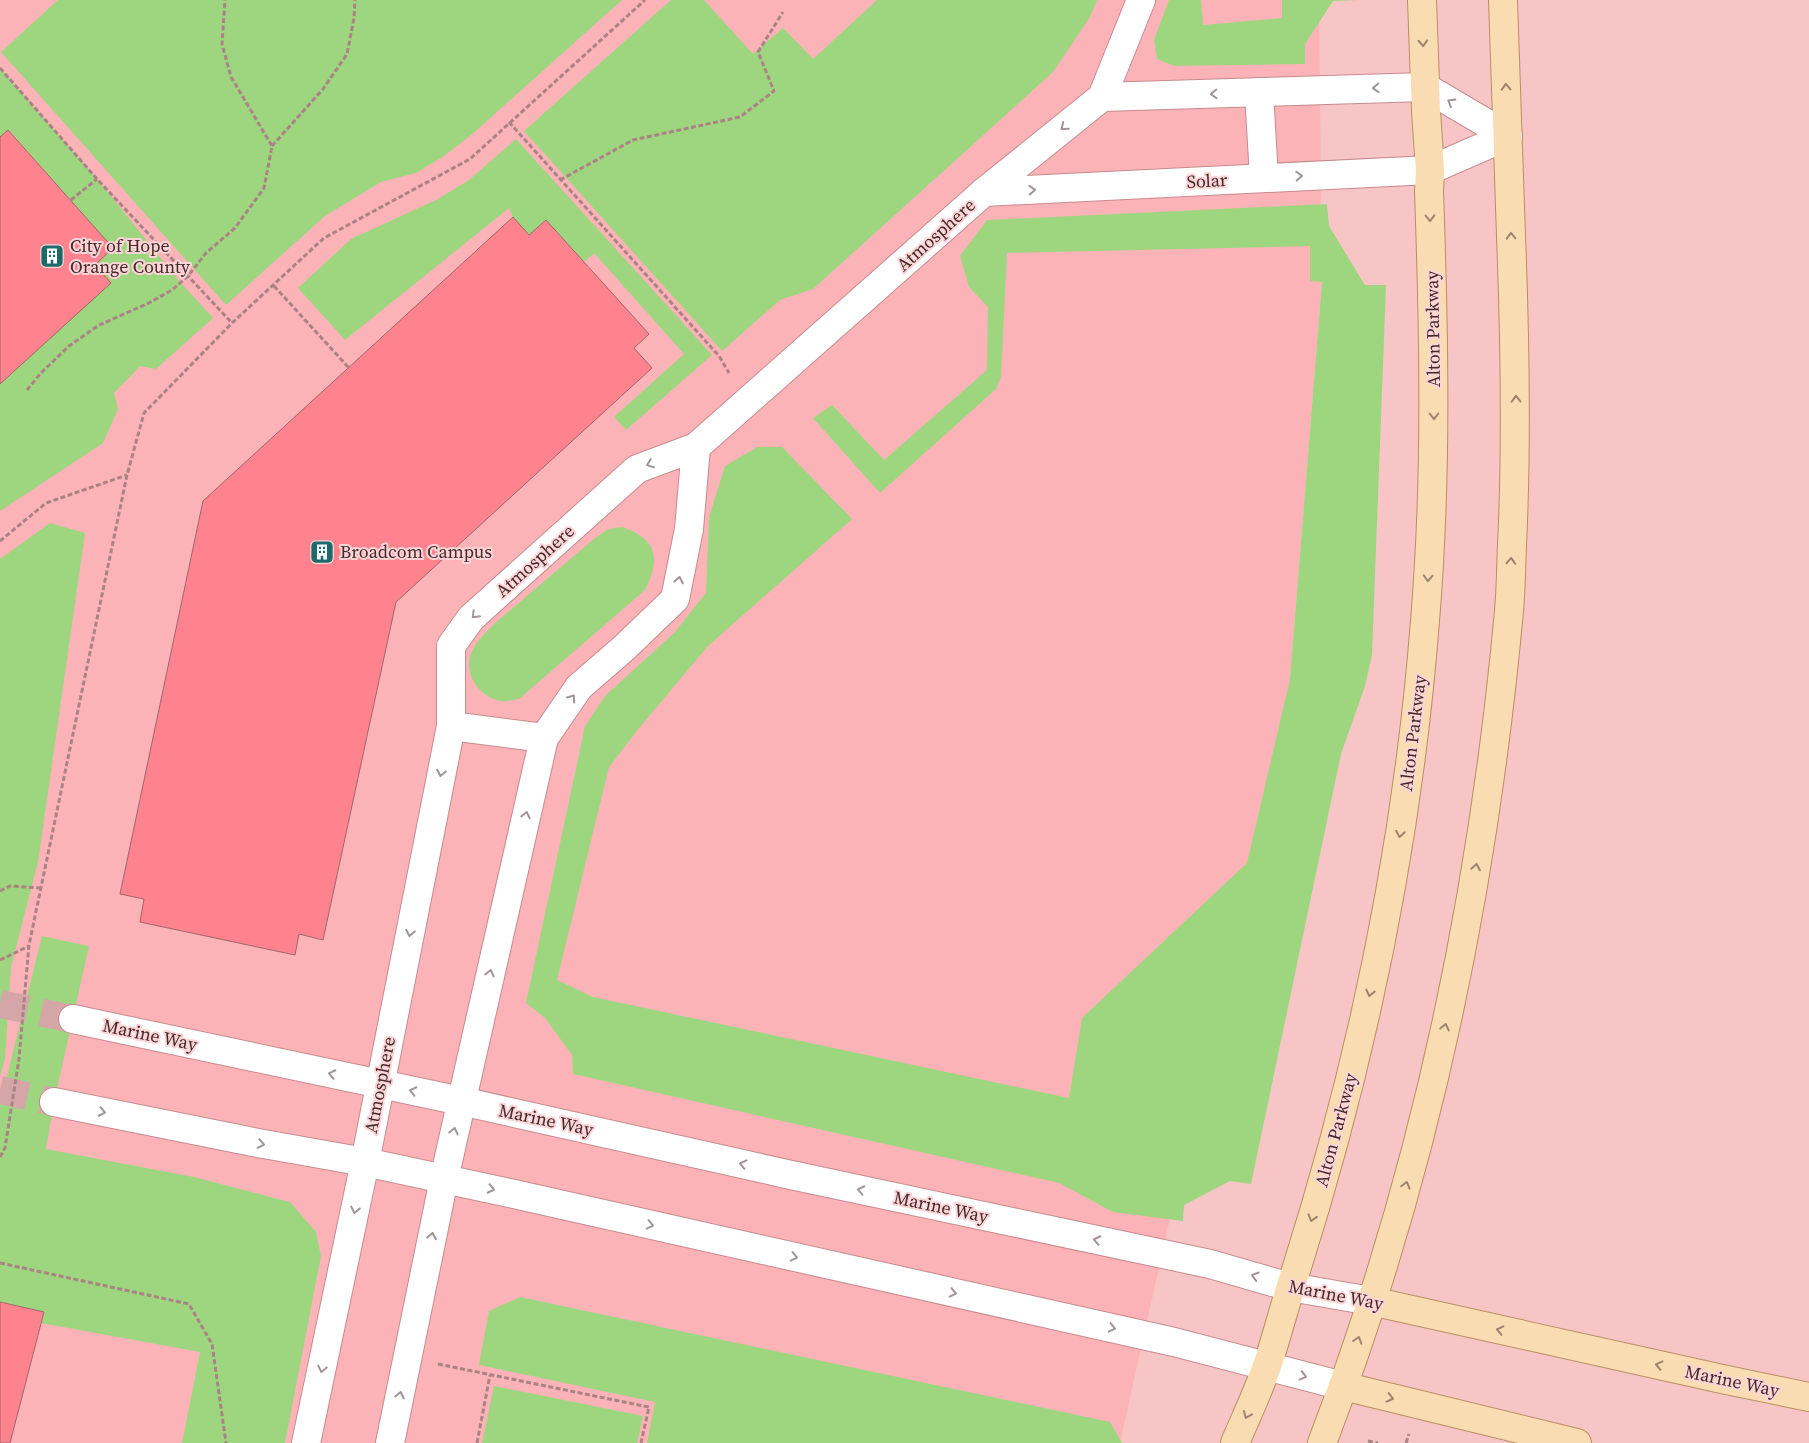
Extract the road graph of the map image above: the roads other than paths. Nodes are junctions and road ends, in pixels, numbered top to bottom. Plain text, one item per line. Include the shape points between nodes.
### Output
1 (1141, 0) edge
2 (1422, 0) edge
3 (1503, 0) edge
4 (1425, 87) junction
5 (1259, 92) junction
6 (1102, 97) junction
7 (1508, 136) junction
8 (1430, 170) junction
9 (1264, 178) junction
10 (984, 192) junction
11 (696, 446) junction
12 (450, 726) junction
13 (544, 738) junction
14 (73, 1019) tunnel mouth
15 (380, 1084) junction
16 (461, 1101) junction
17 (54, 1102) tunnel mouth
18 (365, 1162) junction
19 (444, 1179) junction
20 (1290, 1286) junction
21 (1371, 1301) junction
22 (1267, 1366) junction
23 (1343, 1386) junction
24 (1809, 1397) edge
25 (306, 1443) edge
26 (390, 1443) edge
27 (1235, 1443) edge
28 (1322, 1443) edge
29 (1577, 1443) edge

1 - 6 street, Atmosphere
2 -> 4 main road, Alton Parkway
7 -> 3 main road
4 -> 5 street
7 -> 4 street
4 - 8 main road, Alton Parkway
5 -> 6 street
5 - 9 street
6 -> 10 street, Atmosphere
7 - 8 street
21 -> 7 main road via 1416,1149 1457,975 1495,735 1509,610 1516,437
9 -> 8 street, Solar
8 -> 20 main road, Alton Parkway via 1433,488 1425,621 1407,786 1389,900 1361,1032 1328,1164
10 -> 9 street, Solar
10 - 11 street, Atmosphere
11 -> 12 street, Atmosphere via 638,469 471,618 451,646
13 -> 11 street via 579,687 675,599 689,529
12 - 13 street
12 -> 15 street, Atmosphere
16 -> 13 street
15 -> 14 street, Marine Way
16 -> 15 street, Marine Way
15 - 18 street, Atmosphere
19 -> 16 street
20 -> 16 street, Marine Way via 1210,1264
17 -> 18 street via 258,1144
18 - 19 street
18 -> 25 street, Atmosphere
19 -> 22 street via 1164,1340
26 -> 19 street
20 - 21 street, Marine Way
20 - 22 main road, Alton Parkway
23 -> 21 main road
24 -> 21 main road, Marine Way
22 -> 23 street
22 -> 27 main road, Alton Parkway
23 - 28 main road
23 -> 29 main road

